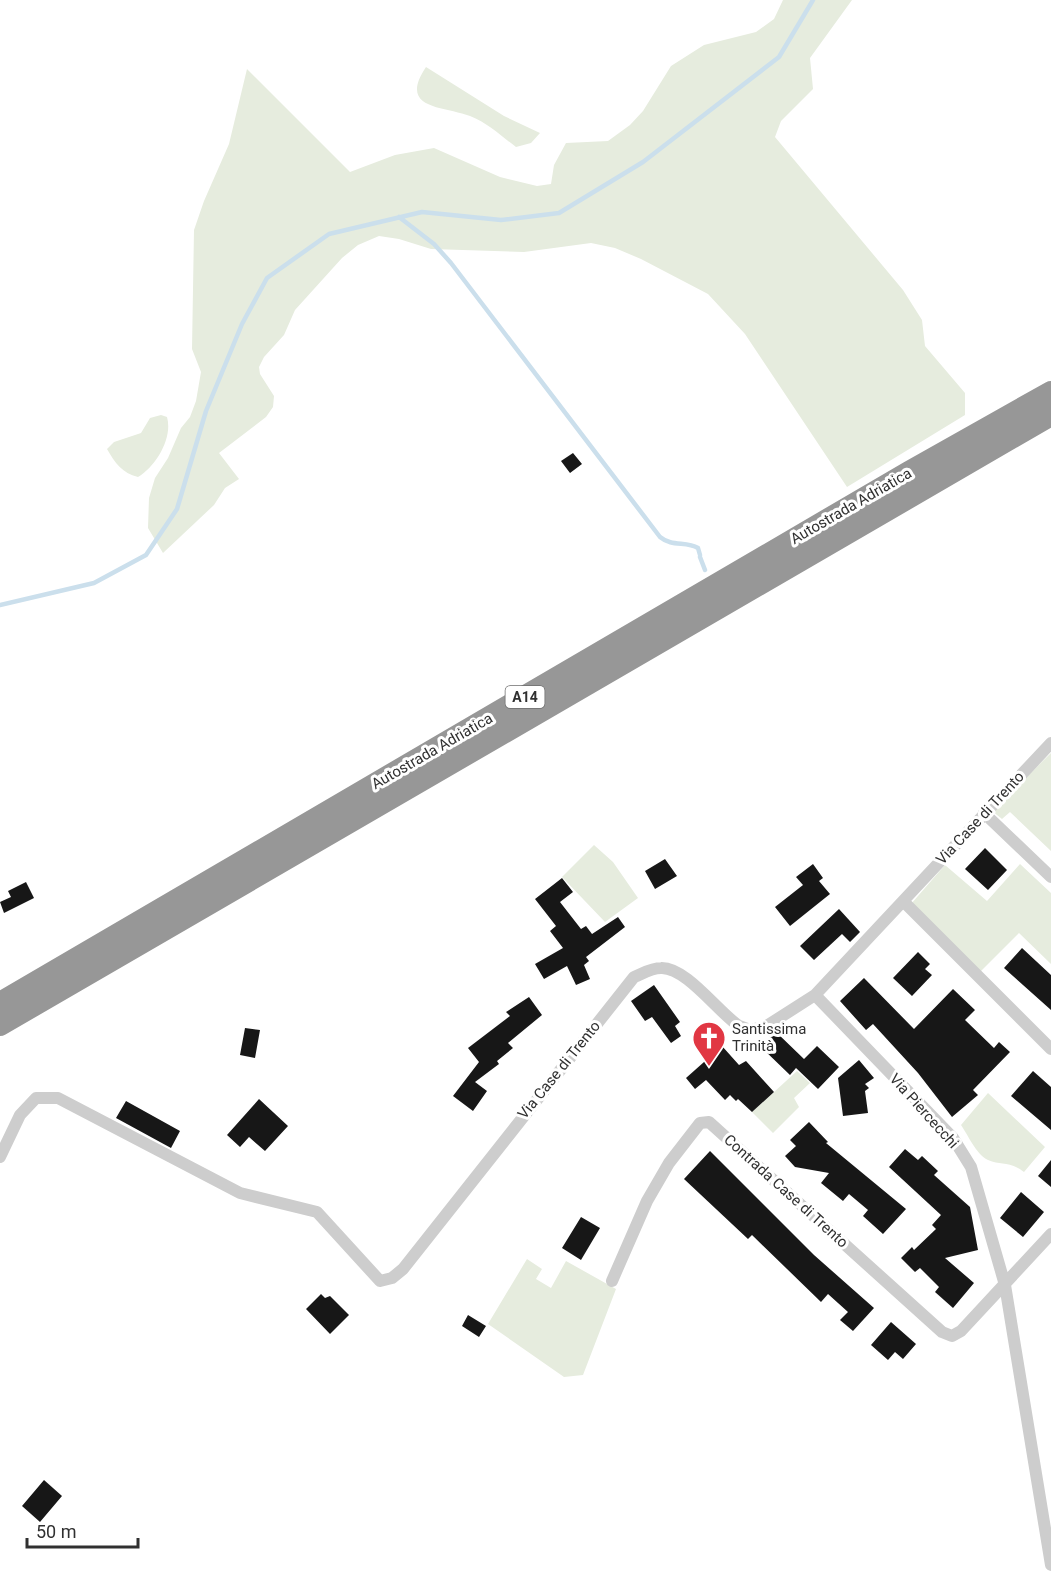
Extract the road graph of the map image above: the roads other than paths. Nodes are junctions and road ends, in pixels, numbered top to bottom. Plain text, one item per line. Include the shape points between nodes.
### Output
1 (1051, 392) edge
2 (1051, 415) edge
3 (1051, 743) edge
4 (984, 813) junction
5 (1051, 877) edge
6 (903, 901) junction
7 (815, 995) junction
8 (0, 1003) edge
9 (0, 1025) edge
10 (1051, 1049) edge
11 (0, 1157) edge
12 (1051, 1234) edge
13 (612, 1281) dead end
14 (1005, 1285) junction
15 (1051, 1566) edge

1 - 8 highway, Autostrada Adriatica / A14
2 - 9 highway, Autostrada Adriatica / A14
3 - 4 street, Via Case di Trento
4 - 5 street
4 - 6 street, Via Case di Trento
6 - 7 street, Via Case di Trento
6 - 10 street
7 - 11 street, Via Case di Trento via 765,1027 750,1030 733,1022 678,973 662,968 634,977 403,1269 380,1281 317,1212 240,1193 58,1098 36,1098 20,1115
7 - 14 street, Via Piercecchi via 953,1138 970,1167
12 - 14 street
13 - 14 street, Contrada Case di Trento via 647,1201 669,1163 700,1123 709,1122 942,1332 952,1336 961,1330
14 - 15 street, Via Piercecchi

